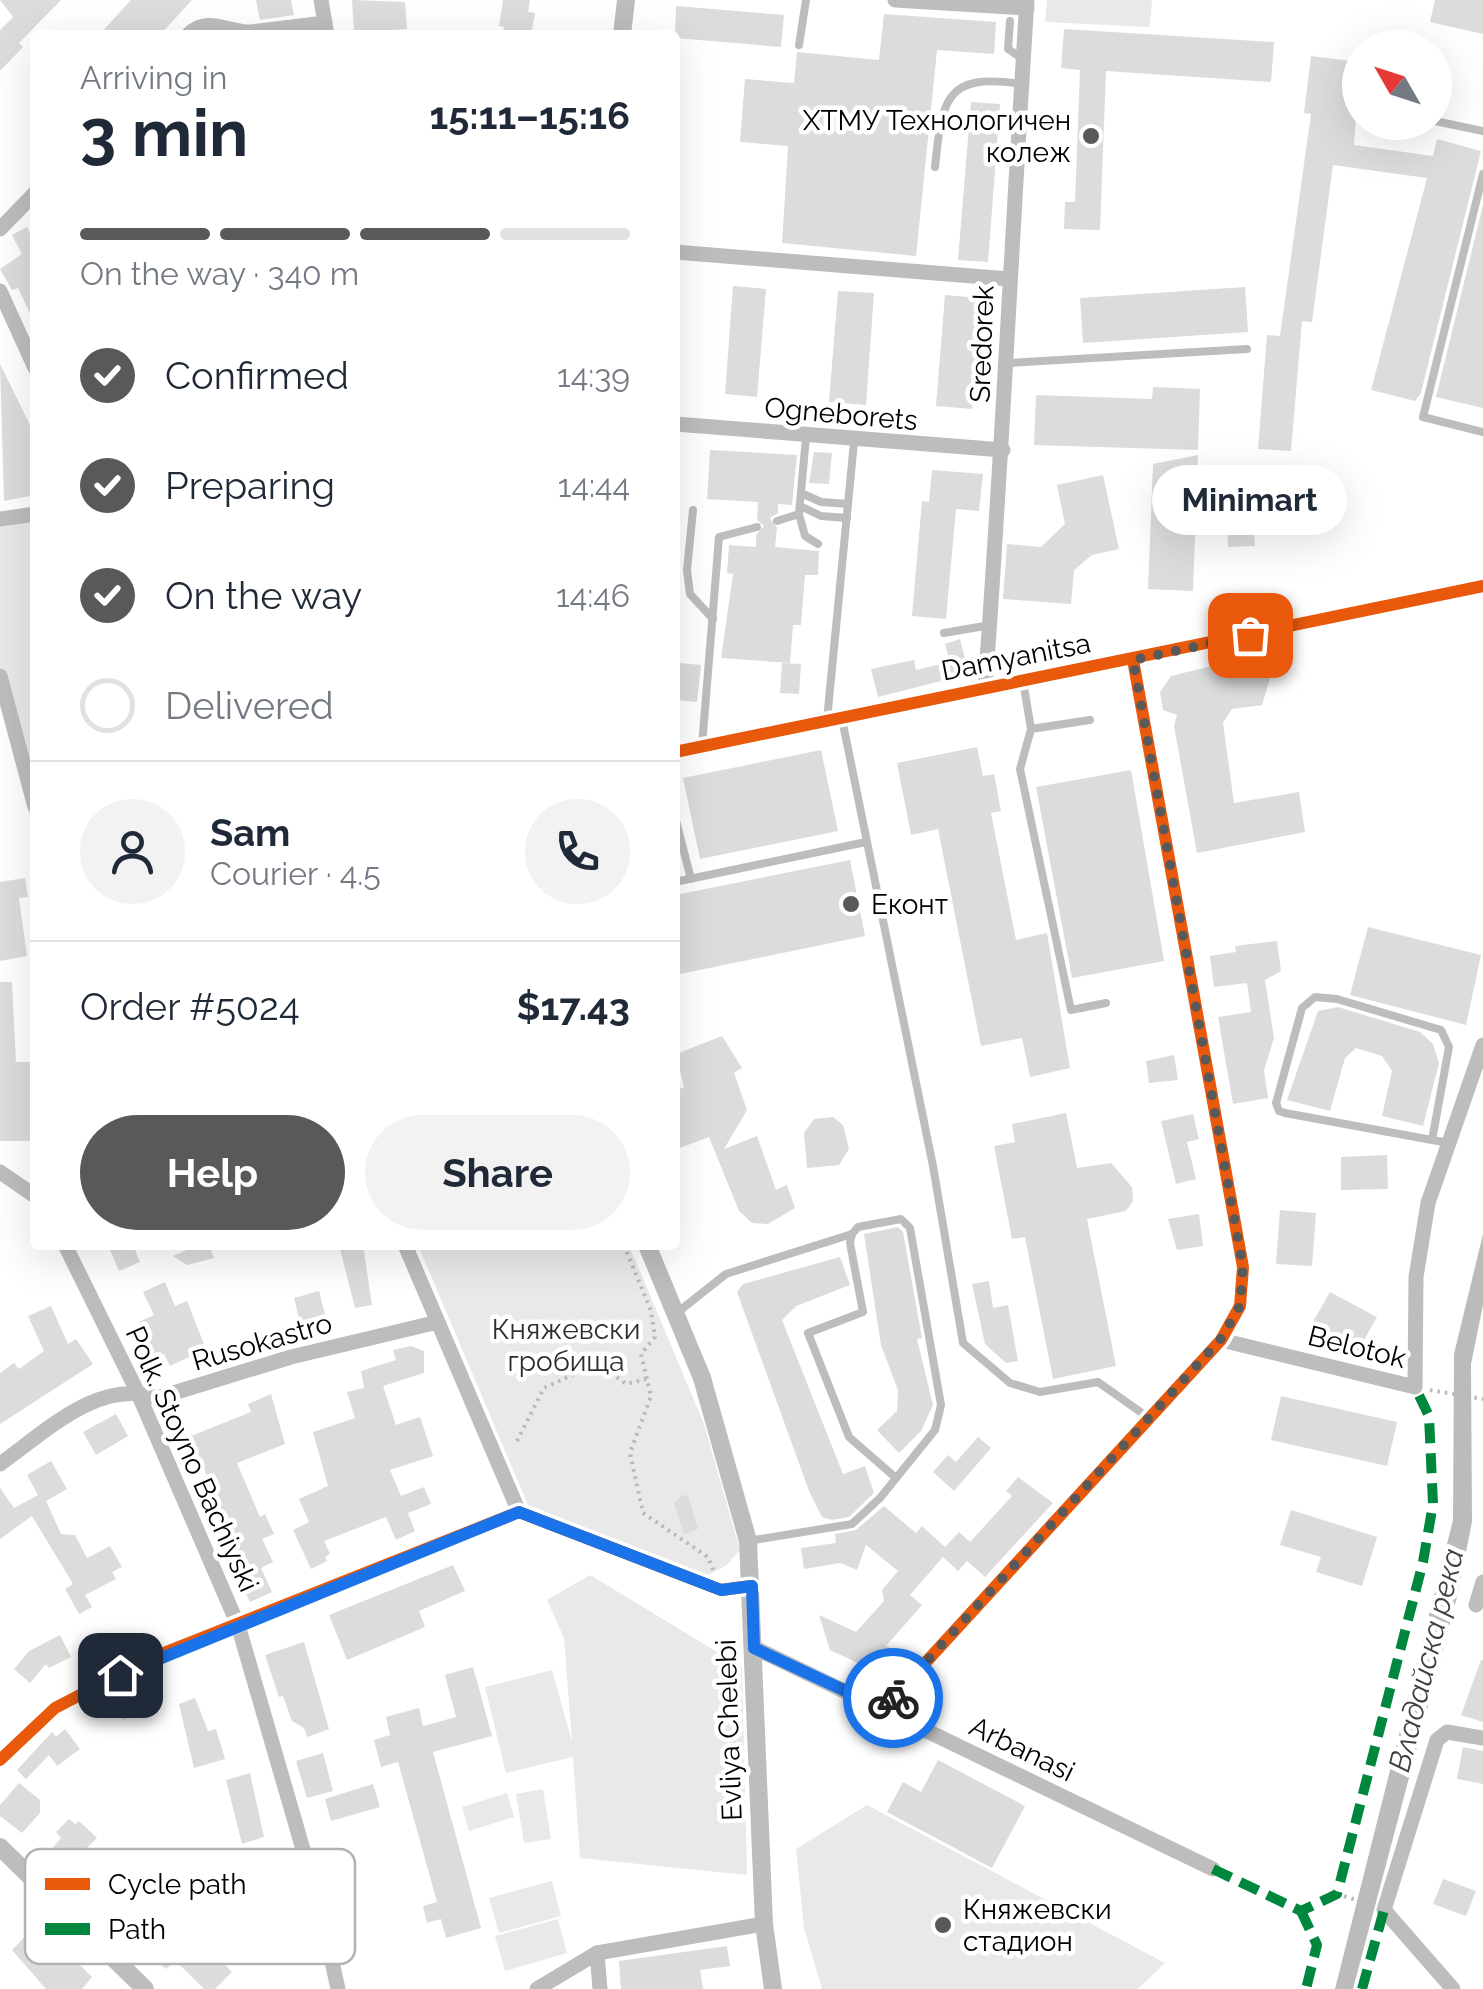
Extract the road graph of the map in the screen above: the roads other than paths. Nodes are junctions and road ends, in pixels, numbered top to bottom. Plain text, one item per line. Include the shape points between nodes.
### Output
1 (321, 0) edge
2 (626, 0) edge
3 (806, 0) edge
4 (896, 0) edge
5 (1027, 4) edge
6 (1010, 21) dead end
7 (326, 29) edge
8 (193, 30) edge
9 (238, 30) edge
10 (298, 30) edge
11 (623, 30) edge
12 (799, 45) dead end
13 (1023, 59) junction
14 (1021, 84) junction
15 (1452, 125) edge
16 (1483, 130) edge
17 (935, 166) dead end
18 (1483, 174) edge
19 (30, 198) edge
20 (0, 229) edge
21 (680, 252) edge
22 (1009, 279) junction
23 (0, 291) edge
24 (1247, 349) dead end
25 (30, 357) edge
26 (1009, 363) junction
27 (680, 424) edge
28 (1483, 432) edge
29 (806, 437) junction
30 (854, 442) junction
31 (1003, 450) junction
32 (801, 493) junction
33 (848, 504) junction
34 (693, 510) dead end
35 (799, 510) junction
36 (30, 515) edge
37 (847, 518) junction
38 (0, 519) edge
39 (777, 521) dead end
40 (757, 527) dead end
41 (818, 544) dead end
42 (1483, 586) edge
43 (712, 619) junction
44 (990, 625) junction
45 (944, 633) dead end
46 (1133, 660) junction
47 (0, 676) edge
48 (1023, 681) junction
49 (985, 688) junction
50 (834, 718) junction
51 (1090, 720) dead end
52 (1032, 729) junction
53 (702, 746) junction
54 (680, 751) edge
55 (30, 788) edge
56 (680, 836) edge
57 (866, 842) junction
58 (691, 879) junction
59 (680, 881) edge
60 (1106, 1003) dead end
61 (1483, 1045) edge
62 (1440, 1142) junction
63 (0, 1172) edge
64 (30, 1193) edge
65 (852, 1234) junction
66 (67, 1250) edge
67 (407, 1250) edge
68 (650, 1250) edge
69 (676, 1314) junction
70 (438, 1322) junction
71 (1220, 1340) junction
72 (137, 1391) junction
73 (1149, 1418) junction
74 (0, 1464) edge
75 (896, 1478) junction
76 (519, 1512) junction
77 (748, 1542) junction
78 (1483, 1582) edge
79 (752, 1586) junction
80 (1476, 1605) dead end
81 (238, 1625) junction
82 (754, 1648) junction
83 (884, 1709) junction
84 (1483, 1738) edge
85 (0, 1760) edge
86 (303, 1849) edge
87 (3, 1853) edge
88 (1213, 1870) dead end
89 (25, 1874) edge
90 (764, 1924) junction
91 (598, 1953) junction
92 (119, 1964) edge
93 (333, 1964) edge
94 (145, 1989) edge
95 (338, 1989) edge
96 (537, 1989) edge
97 (600, 1989) edge
98 (773, 1989) edge
99 (1453, 1989) edge

1 - 7 street
2 - 11 street
3 - 12 lane
4 - 5 street
5 - 13 street, Sredorek
6 - 13 lane via 1008,49
7 - 10 street
8 - 9 street via 224,24
13 - 14 street, Sredorek
14 - 17 lane via 973,81 955,94 941,110
14 - 22 street, Sredorek
15 - 16 lane
18 - 28 lane via 1423,417
19 - 20 street
21 - 22 street
22 - 26 street, Sredorek
23 - 25 street
24 - 26 lane
26 - 31 street, Sredorek
27 - 29 street, Ogneborets
29 - 30 street, Ogneborets
29 - 32 lane
30 - 31 street, Ogneborets
30 - 33 lane
31 - 44 street, Sredorek
32 - 33 lane
32 - 35 lane
33 - 37 lane
34 - 43 lane via 690,594
35 - 37 lane
35 - 39 lane
35 - 41 lane via 805,536
36 - 38 street
37 - 50 lane
40 - 43 lane via 720,537
42 - 46 street, Damyanitsa
43 - 53 lane
44 - 45 lane
44 - 49 street, Sredorek
46 - 48 street, Damyanitsa
46 - 71 street via 1243,1267 1240,1306
47 - 55 street
48 - 49 street, Damyanitsa
48 - 52 lane
49 - 50 street, Damyanitsa
50 - 53 street, Damyanitsa
50 - 57 lane
51 - 52 lane
52 - 60 lane via 1020,769 1071,1010
53 - 54 street, Damyanitsa
56 - 58 lane
57 - 58 lane
57 - 73 lane via 963,1343 1010,1383 1040,1392 1098,1382
58 - 59 lane
61 - 62 street
62 - 62 lane via 1278,1110 1302,1008 1315,997 1336,999 1441,1030 1449,1047
62 - 71 street, Belotok via 1416,1278 1415,1387
63 - 64 street
65 - 69 lane via 726,1274
65 - 75 lane via 863,1312 808,1334 849,1437
65 - 75 lane via 901,1219 910,1228 941,1406 936,1430
66 - 72 street, Polk. Stoyno Bachiyski
67 - 70 street
68 - 69 street, Evliya Chelebi
69 - 77 street, Evliya Chelebi via 702,1378
70 - 72 street, Rusokastro via 157,1398
70 - 76 street
71 - 73 street
72 - 74 street, Rusokastro via 103,1396
72 - 81 street, Polk. Stoyno Bachiyski
73 - 83 street
75 - 77 lane via 852,1524
76 - 79 street via 721,1590
76 - 81 street
77 - 79 street, Evliya Chelebi
78 - 80 street
79 - 82 street, Evliya Chelebi
81 - 85 street via 152,1658 55,1708
81 - 86 street, Polk. Stoyno Bachiyski
82 - 83 street, Arbanasi
82 - 90 street, Evliya Chelebi
83 - 88 street, Arbanasi
84 - 99 street via 1447,1732 1437,1740 1381,1908
87 - 89 street
90 - 91 street
90 - 98 street, Evliya Chelebi
91 - 96 street
91 - 97 street
92 - 94 street
93 - 95 street, Polk. Stoyno Bachiyski

